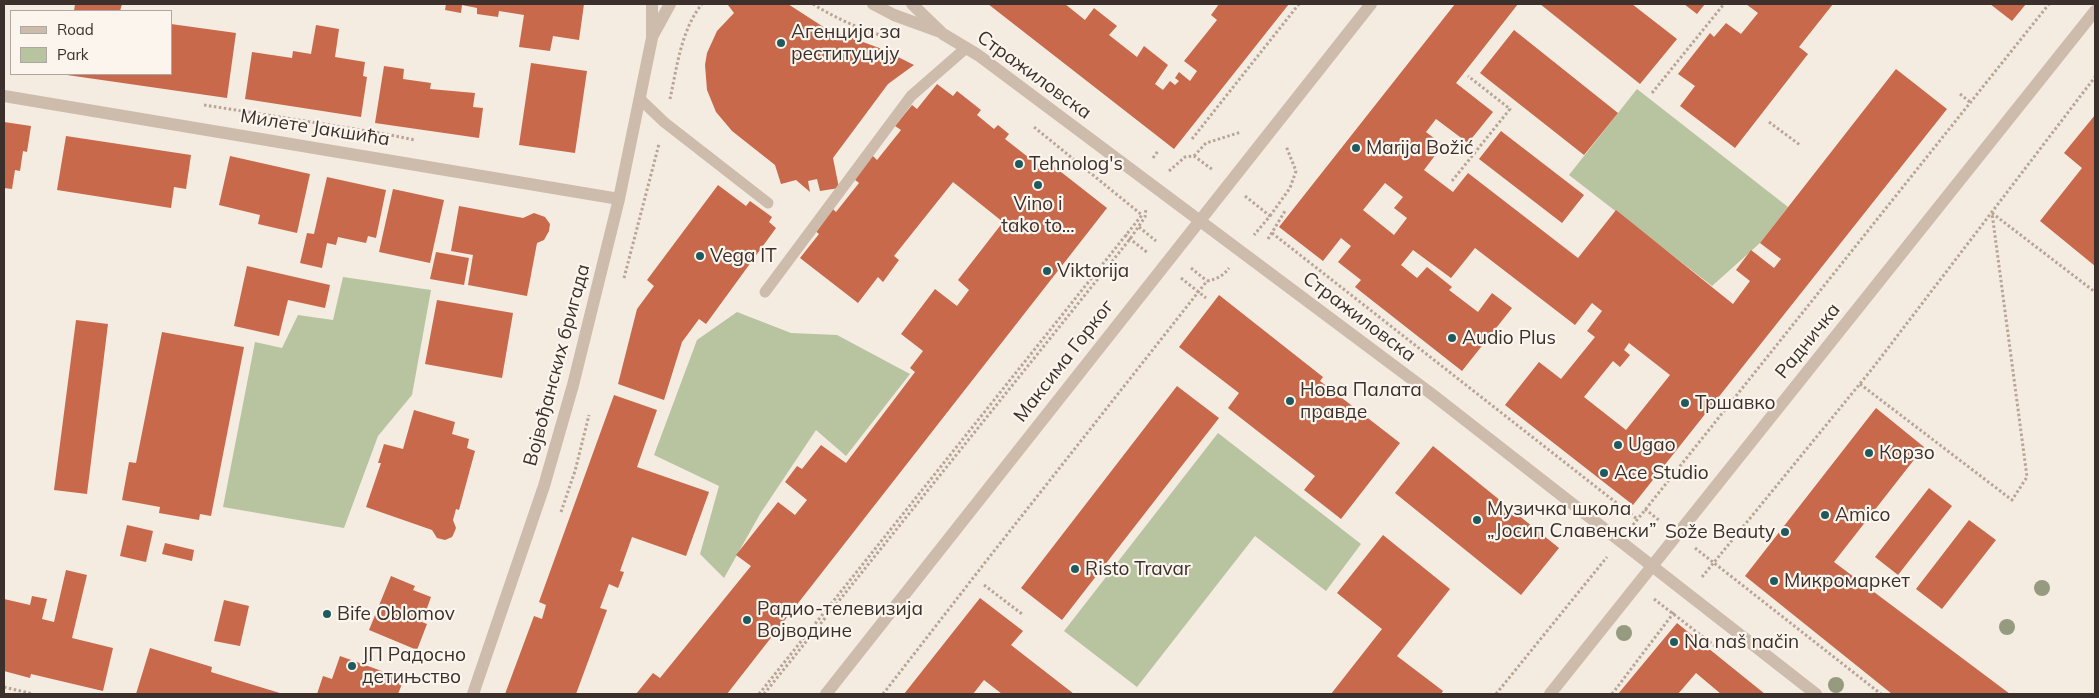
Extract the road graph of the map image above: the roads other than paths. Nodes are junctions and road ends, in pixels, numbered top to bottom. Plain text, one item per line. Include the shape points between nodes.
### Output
1 (652, 4) edge
2 (670, 4) edge
3 (873, 4) edge
4 (912, 4) edge
5 (1370, 4) edge
6 (2095, 11) edge
7 (943, 34) junction
8 (652, 38) junction
9 (966, 48) junction
10 (4, 96) edge
11 (640, 99) junction
12 (619, 199) junction
13 (768, 203) dead end
14 (1198, 220) junction
15 (765, 292) dead end
16 (1653, 566) junction
17 (473, 694) edge
18 (826, 694) edge
19 (1550, 694) edge
20 (1816, 694) edge

1 - 8 street, Војвођанских бригада
2 - 8 street, Војвођанских бригада
3 - 7 street, Стражиловска
4 - 7 street, Стражиловска
5 - 14 street, Максима Горког
6 - 16 street, Радничка
7 - 9 street, Стражиловска
8 - 11 street, Војвођанских бригада
9 - 14 street, Стражиловска
9 - 15 lane via 912,96
10 - 12 street, Милете Јакшића
11 - 12 street, Војвођанских бригада
11 - 13 lane via 664,122
12 - 17 street, Војвођанских бригада via 573,385 544,486
14 - 16 street, Стражиловска via 1433,395
14 - 18 street, Максима Горког
16 - 19 street, Радничка
16 - 20 street, Стражиловска

